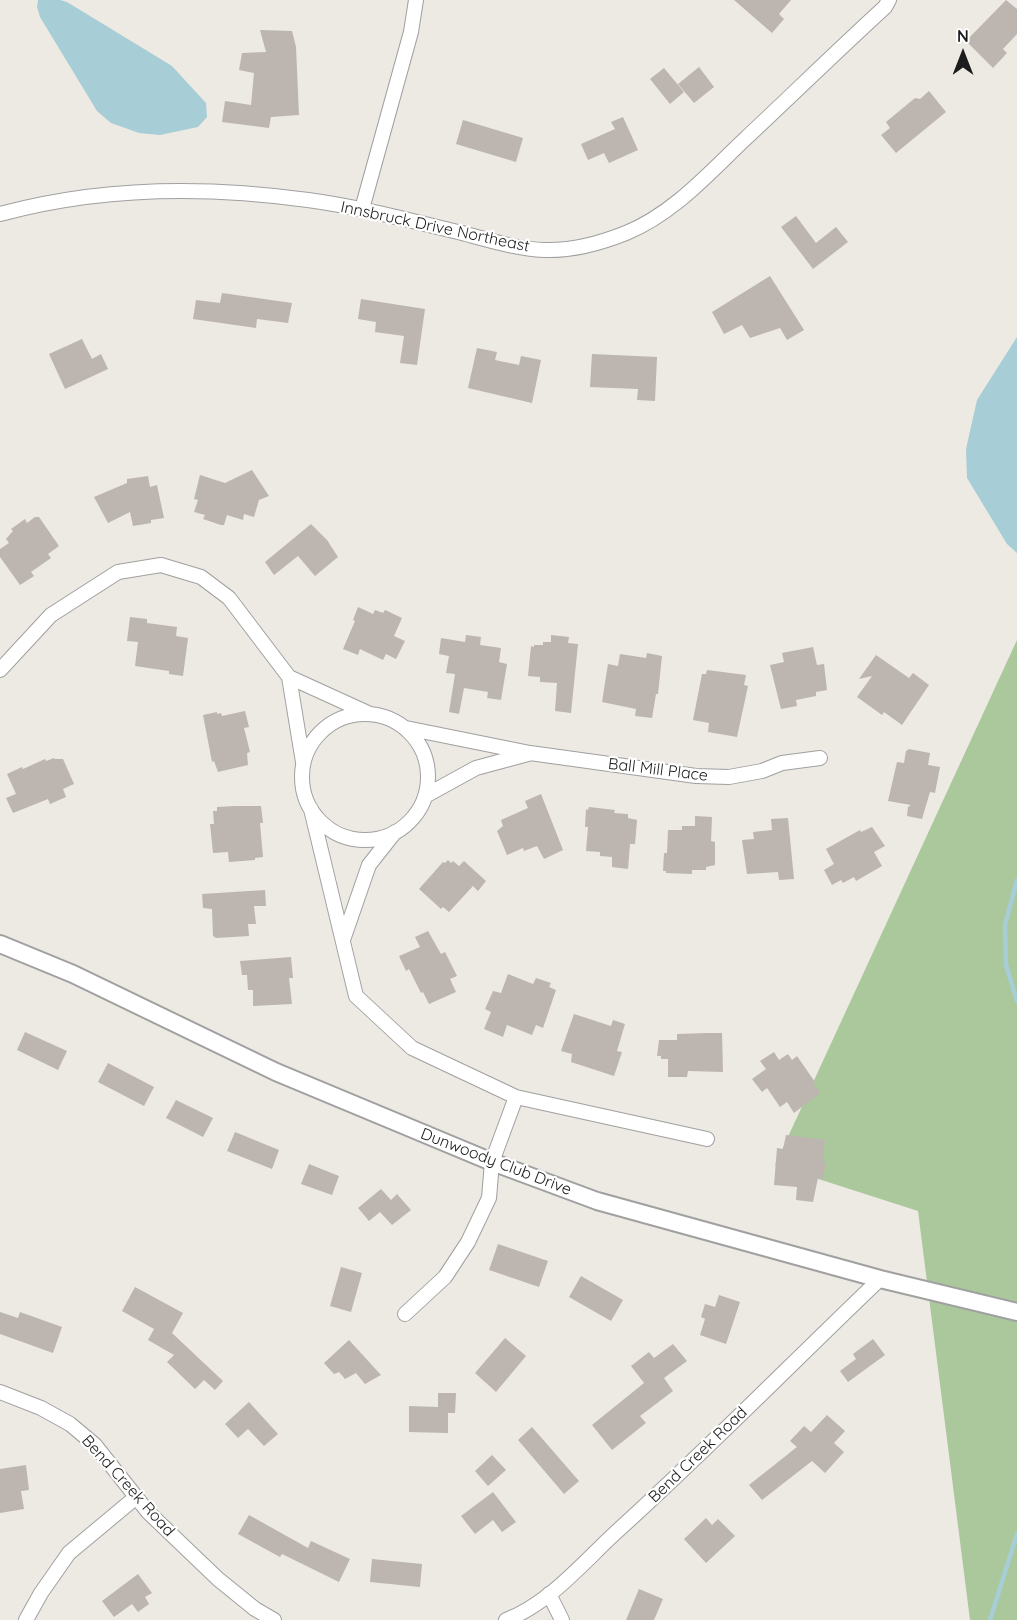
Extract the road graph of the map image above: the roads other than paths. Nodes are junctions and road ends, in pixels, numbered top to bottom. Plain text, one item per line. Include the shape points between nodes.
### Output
1 (416, 0) edge
2 (889, 0) edge
3 (362, 209) junction
4 (0, 214) edge
5 (0, 670) edge
6 (289, 677) junction
7 (368, 713) junction
8 (406, 728) junction
9 (530, 753) junction
10 (820, 758) dead end
11 (303, 762) junction
12 (425, 796) junction
13 (311, 809) junction
14 (395, 832) junction
15 (343, 940) junction
16 (0, 944) edge
17 (516, 1097) junction
18 (707, 1139) dead end
19 (492, 1162) junction
20 (880, 1279) junction
21 (1017, 1312) edge
22 (405, 1314) dead end
23 (0, 1392) edge
24 (135, 1498) junction
25 (549, 1594) junction
26 (26, 1620) edge
27 (274, 1620) edge
28 (507, 1620) edge
29 (562, 1620) edge

1 - 3 street via 411,32
2 - 3 street, Innsbruck Drive Northeast via 690,191 626,232 582,246 544,250
3 - 4 street, Innsbruck Drive Northeast via 254,195 150,192 58,200
5 - 6 street via 51,615 118,572 161,566 201,577 229,598
6 - 7 street
6 - 11 street
7 - 8 street
7 - 11 street via 332,723 314,740
8 - 9 street, Ball Mill Place
8 - 12 street via 426,761
9 - 10 street, Ball Mill Place via 729,777
9 - 12 street, Ball Mill Place via 476,768
11 - 13 street via 302,786
12 - 14 street via 414,817
13 - 14 street via 327,827 348,837 372,839
13 - 15 street
14 - 15 street via 369,865
15 - 17 street via 356,996 412,1048
16 - 19 street, Dunwoody Club Drive via 73,974 276,1072
17 - 18 street
17 - 19 street
19 - 20 street, Dunwoody Club Drive via 597,1201
19 - 22 street via 489,1198 468,1242 445,1277
20 - 21 street, Dunwoody Club Drive
20 - 25 street, Bend Creek Road via 674,1480
23 - 24 street, Bend Creek Road via 70,1424 95,1445
24 - 26 street via 69,1553
24 - 27 street, Bend Creek Road via 219,1579
25 - 28 street, Bend Creek Road
25 - 29 street

